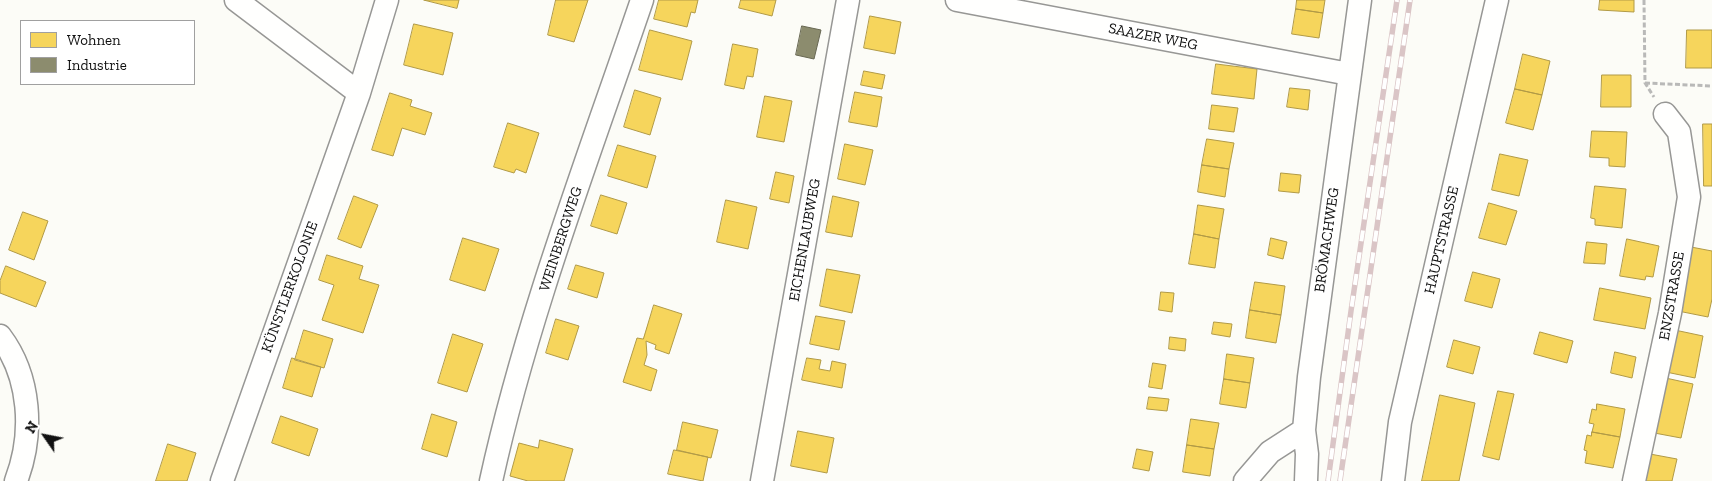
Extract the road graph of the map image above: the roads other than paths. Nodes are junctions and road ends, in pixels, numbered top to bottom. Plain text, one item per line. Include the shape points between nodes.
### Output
1 (236, 0) edge
2 (388, 0) edge
3 (642, 0) edge
4 (848, 0) edge
5 (957, 0) edge
6 (1360, 0) edge
7 (1497, 0) edge
8 (1349, 74) junction
9 (359, 93) junction
10 (1665, 114) road end
11 (0, 336) edge
12 (1304, 430) junction
13 (16, 481) edge
14 (222, 481) edge
15 (491, 481) edge
16 (762, 481) edge
17 (1245, 481) edge
18 (1306, 481) edge
19 (1393, 481) edge
20 (1634, 481) edge

1 - 9 street
2 - 9 street, KÜNSTLERKOLONIE
3 - 15 street, WEINBERGWEG via 544,290 503,425
4 - 16 street, EICHENLAUBWEG
5 - 8 street, SAAZER WEG
6 - 8 street, BRÖMACHWEG
7 - 19 street, HAUPTSTRASSE via 1400,422
8 - 12 street, BRÖMACHWEG
9 - 14 street, KÜNSTLERKOLONIE
10 - 20 street, ENZSTRASSE via 1679,132 1689,197 1670,313
11 - 13 street via 12,352 28,406 24,461
12 - 17 street via 1270,452
12 - 18 street, BRÖMACHWEG

